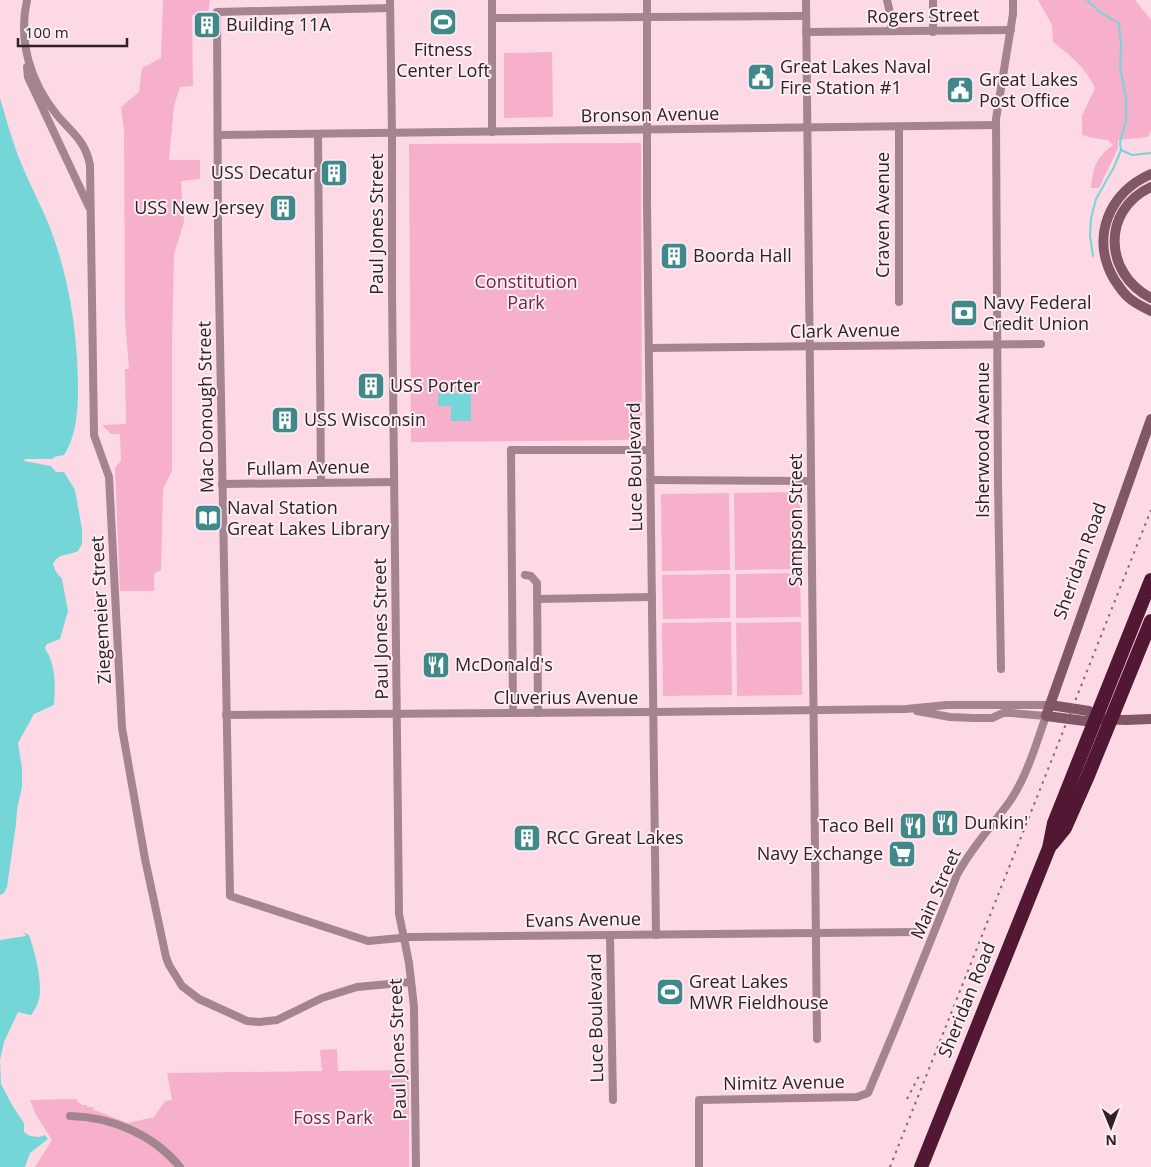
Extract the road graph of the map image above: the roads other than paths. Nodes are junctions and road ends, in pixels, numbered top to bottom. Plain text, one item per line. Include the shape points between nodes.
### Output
1 (27, 0) edge
2 (300, 0) edge
3 (333, 0) edge
4 (492, 0) edge
5 (647, 0) edge
6 (806, 0) edge
7 (887, 0) edge
8 (933, 0) edge
9 (1013, 0) edge
10 (390, 4) edge
11 (333, 9) junction
12 (300, 10) junction
13 (647, 16) junction
14 (806, 16) junction
15 (492, 18) junction
16 (1011, 30) junction
17 (891, 31) junction
18 (806, 32) junction
19 (933, 32) junction
20 (26, 52) junction
21 (996, 125) junction
22 (899, 127) junction
23 (807, 128) junction
24 (648, 130) junction
25 (492, 132) junction
26 (392, 133) junction
27 (318, 134) junction
28 (218, 135) junction
29 (1151, 174) edge
30 (1151, 187) edge
31 (90, 212) junction
32 (1151, 298) edge
33 (899, 302) dead end
34 (1151, 311) edge
35 (997, 344) junction
36 (1041, 344) dead end
37 (809, 346) junction
38 (649, 348) junction
39 (1151, 419) edge
40 (650, 450) junction
41 (650, 480) junction
42 (810, 481) junction
43 (394, 482) junction
44 (321, 483) junction
45 (222, 484) junction
46 (524, 574) dead end
47 (1151, 580) edge
48 (652, 597) junction
49 (538, 599) junction
50 (1151, 621) edge
51 (1001, 669) dead end
52 (1050, 705) junction
53 (812, 709) junction
54 (906, 709) junction
55 (1004, 709) junction
56 (653, 712) junction
57 (513, 713) junction
58 (538, 713) junction
59 (397, 714) junction
60 (226, 715) junction
61 (1046, 716) junction
62 (1096, 719) junction
63 (1151, 719) edge
64 (1111, 720) junction
65 (1049, 848) junction
66 (253, 904) joint
67 (920, 932) dead end
68 (815, 933) junction
69 (610, 935) junction
70 (656, 935) junction
71 (403, 938) junction
72 (411, 982) junction
73 (816, 1039) dead end
74 (868, 1093) joint
75 (613, 1100) dead end
76 (70, 1116) dead end
77 (180, 1167) edge
78 (416, 1167) edge
79 (699, 1167) edge
80 (921, 1167) edge

1 - 20 street, Ziegemeier Street via 24,14
2 - 12 street
3 - 11 street
4 - 15 street
5 - 13 street, Luce Boulevard
6 - 14 street, Sampson Street
7 - 17 street
8 - 19 street
9 - 16 street
10 - 11 street
10 - 26 street, Paul Jones Street
11 - 12 street
12 - 28 street, Mac Donough Street via 217,12
13 - 14 street
13 - 15 street
13 - 24 street, Luce Boulevard
14 - 18 street, Sampson Street
15 - 25 street
16 - 19 street, Rogers Street
16 - 21 street
17 - 18 street, Rogers Street
17 - 19 street, Rogers Street
18 - 23 street, Sampson Street
20 - 31 street via 28,77
20 - 31 street, Ziegemeier Street via 44,97 76,134 88,156
21 - 22 street, Bronson Avenue
21 - 35 street, Isherwood Avenue
22 - 23 street, Bronson Avenue
22 - 33 street, Craven Avenue
23 - 24 street, Bronson Avenue
23 - 37 street, Sampson Street
24 - 25 street, Bronson Avenue
24 - 38 street, Luce Boulevard
25 - 26 street, Bronson Avenue
26 - 27 street, Bronson Avenue
26 - 43 street, Paul Jones Street
27 - 28 street, Bronson Avenue
27 - 44 street
28 - 45 street, Mac Donough Street
29 - 34 main road via 1138,179 1114,204 1104,236 1104,254 1119,286 1127,297
30 - 32 main road via 1125,208 1118,222 1114,246 1127,279
31 - 72 street, Ziegemeier Street via 94,435 109,477 122,728 145,860 169,965 182,986 199,999 259,1022 277,1020 322,998 357,987
35 - 36 street, Clark Avenue
35 - 37 street, Clark Avenue
35 - 51 street, Isherwood Avenue
37 - 38 street, Clark Avenue
37 - 42 street, Sampson Street
38 - 40 street, Luce Boulevard
39 - 52 main road, Sheridan Road
40 - 41 street, Luce Boulevard
40 - 57 street via 511,450
41 - 42 street
41 - 48 street, Luce Boulevard
42 - 53 street, Sampson Street
43 - 44 street, Fullam Avenue
43 - 59 street, Paul Jones Street
44 - 45 street, Fullam Avenue
45 - 60 street, Mac Donough Street
46 - 49 street via 536,580
47 - 62 highway, Sheridan Road
48 - 49 street
48 - 56 street, Luce Boulevard
49 - 58 street
50 - 64 highway, Sheridan Road
52 - 55 street
52 - 61 main road, Sheridan Road
52 - 62 main road via 1089,711
53 - 54 street, Cluverius Avenue
53 - 56 street, Cluverius Avenue
53 - 68 street, Sampson Street
54 - 55 street, Cluverius Avenue via 947,705
54 - 55 street, Cluverius Avenue via 973,718 992,718
55 - 61 street
56 - 58 street, Cluverius Avenue
56 - 70 street, Luce Boulevard
57 - 58 street, Cluverius Avenue
57 - 59 street, Cluverius Avenue
59 - 60 street, Cluverius Avenue
59 - 71 street, Paul Jones Street
60 - 66 street, Mac Donough Street via 230,896
61 - 62 main road via 1085,721
61 - 74 street, Main Street via 1015,793 973,847 957,875
62 - 64 main road
62 - 65 highway, Sheridan Road via 1054,823
63 - 64 main road
64 - 65 highway, Sheridan Road via 1064,828
65 - 80 highway, Sheridan Road
66 - 71 street, Evans Avenue via 368,941
67 - 68 street, Evans Avenue
68 - 70 street, Evans Avenue
68 - 73 street, Sampson Street
69 - 70 street, Evans Avenue
69 - 71 street, Evans Avenue
69 - 75 street, Luce Boulevard
71 - 72 street, Paul Jones Street
72 - 78 street, Paul Jones Street
74 - 79 street, Nimitz Avenue via 857,1097 699,1100
76 - 77 street via 106,1120 130,1129 149,1138

